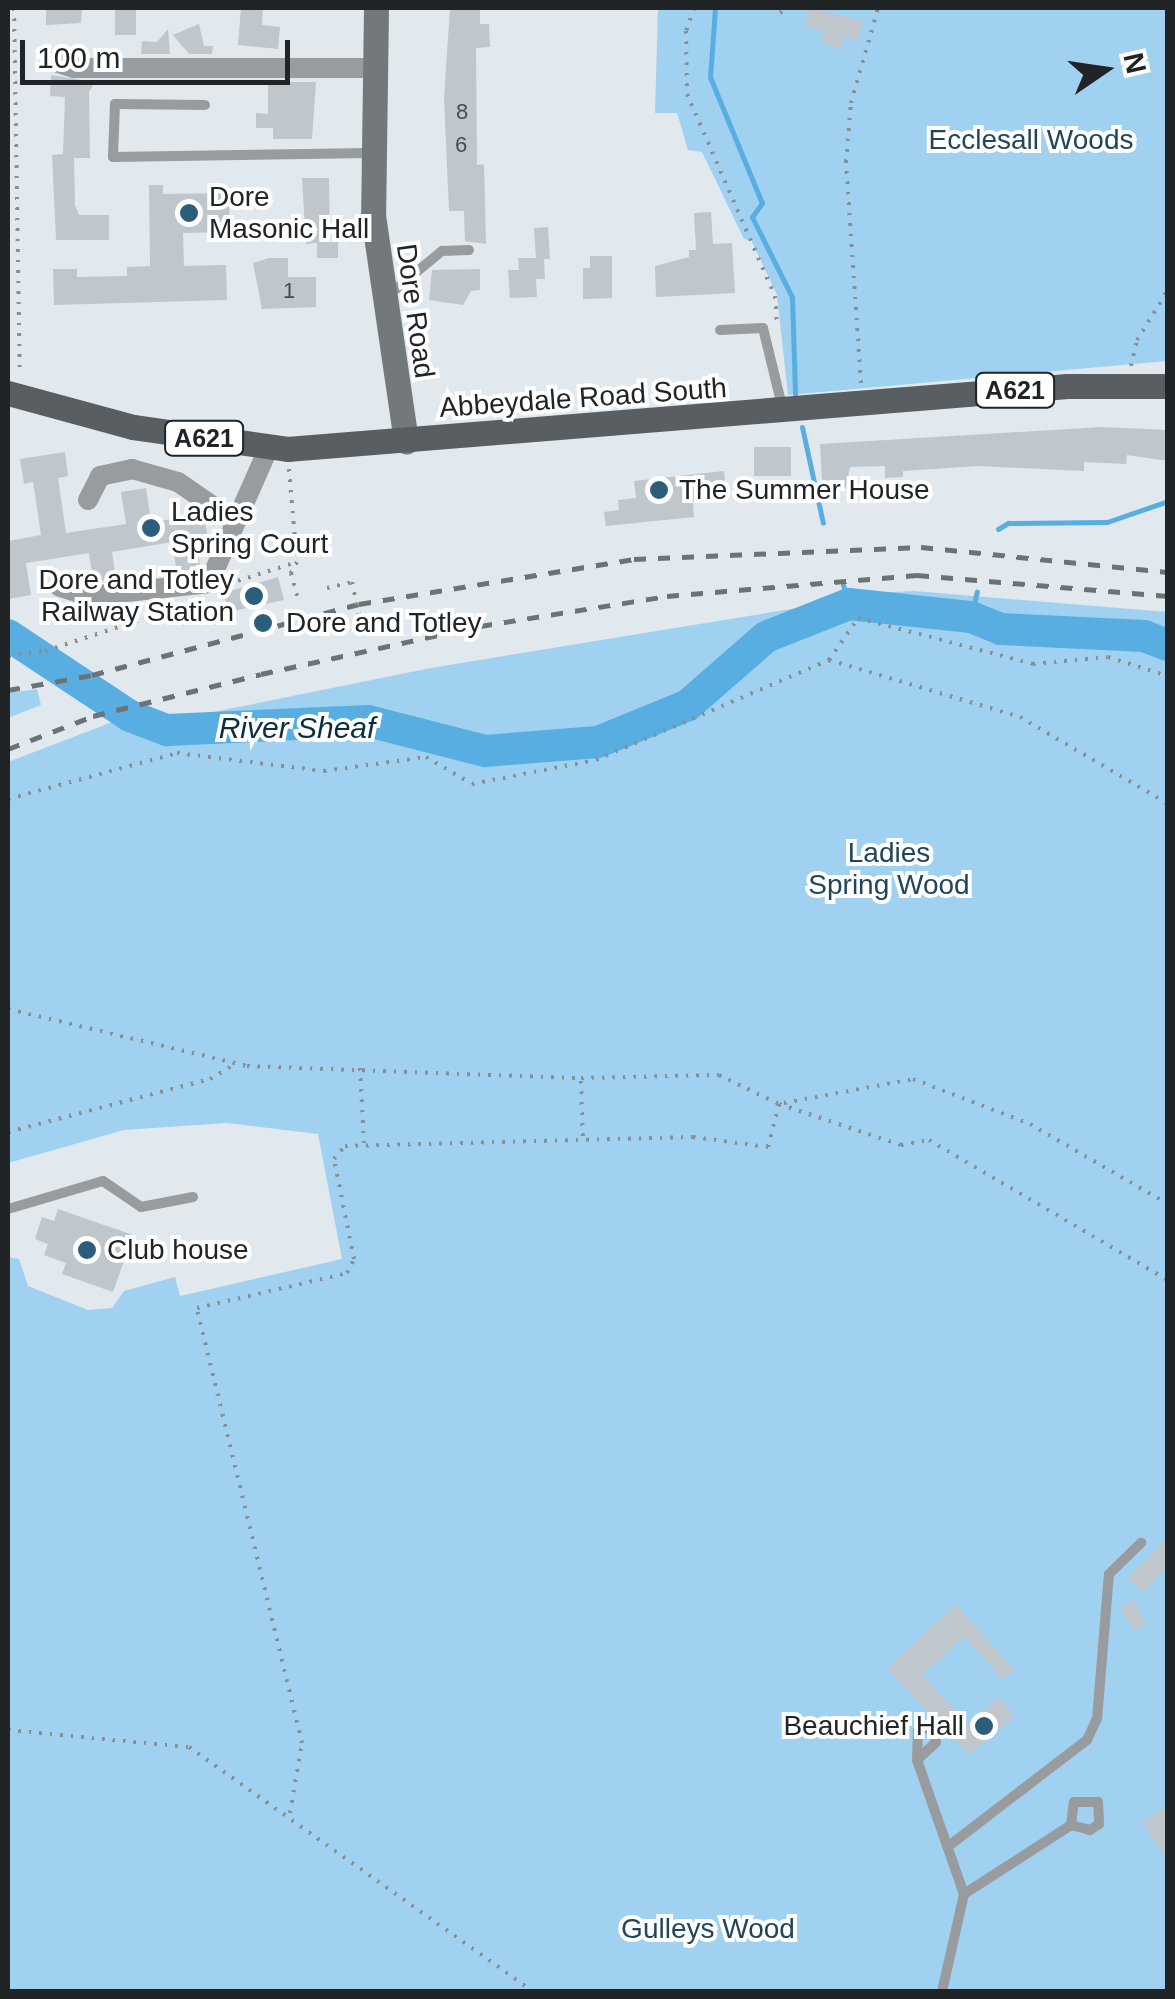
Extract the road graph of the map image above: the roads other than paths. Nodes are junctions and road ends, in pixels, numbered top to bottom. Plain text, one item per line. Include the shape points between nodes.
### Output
1 (376, 8) edge
2 (52, 61) dead end
3 (372, 68) junction
4 (206, 106) dead end
5 (371, 152) junction
6 (469, 250) dead end
7 (379, 292) junction
8 (720, 330) dead end
9 (1168, 386) edge
10 (8, 394) edge
11 (783, 412) junction
12 (406, 442) junction
13 (278, 448) junction
14 (88, 500) dead end
15 (236, 522) junction
16 (60, 587) dead end
17 (194, 1197) dead end
18 (8, 1208) edge
19 (1141, 1542) dead end
20 (917, 1760) dead end
21 (1071, 1825) dead end
22 (950, 1846) junction
23 (964, 1894) junction
24 (942, 1992) edge

1 - 3 street, Dore Road
2 - 3 street via 74,68
3 - 5 street, Dore Road
4 - 5 lane via 115,104 114,158
5 - 7 street, Dore Road
6 - 7 lane via 442,252 396,289
7 - 12 street, Dore Road
8 - 11 lane via 764,328
9 - 11 main road, Abbeydale Road South / A621
10 - 13 main road, Abbeydale Road South / A621 via 133,427
11 - 12 main road, Abbeydale Road South / A621
12 - 13 main road, Abbeydale Road South / A621
13 - 15 street
14 - 15 street via 100,476 132,470 178,482
15 - 16 street via 209,583 90,596
17 - 18 lane via 141,1207 103,1181
19 - 22 lane via 1108,1574 1097,1719 1087,1740
20 - 22 lane
21 - 23 lane
22 - 23 lane
23 - 24 lane

